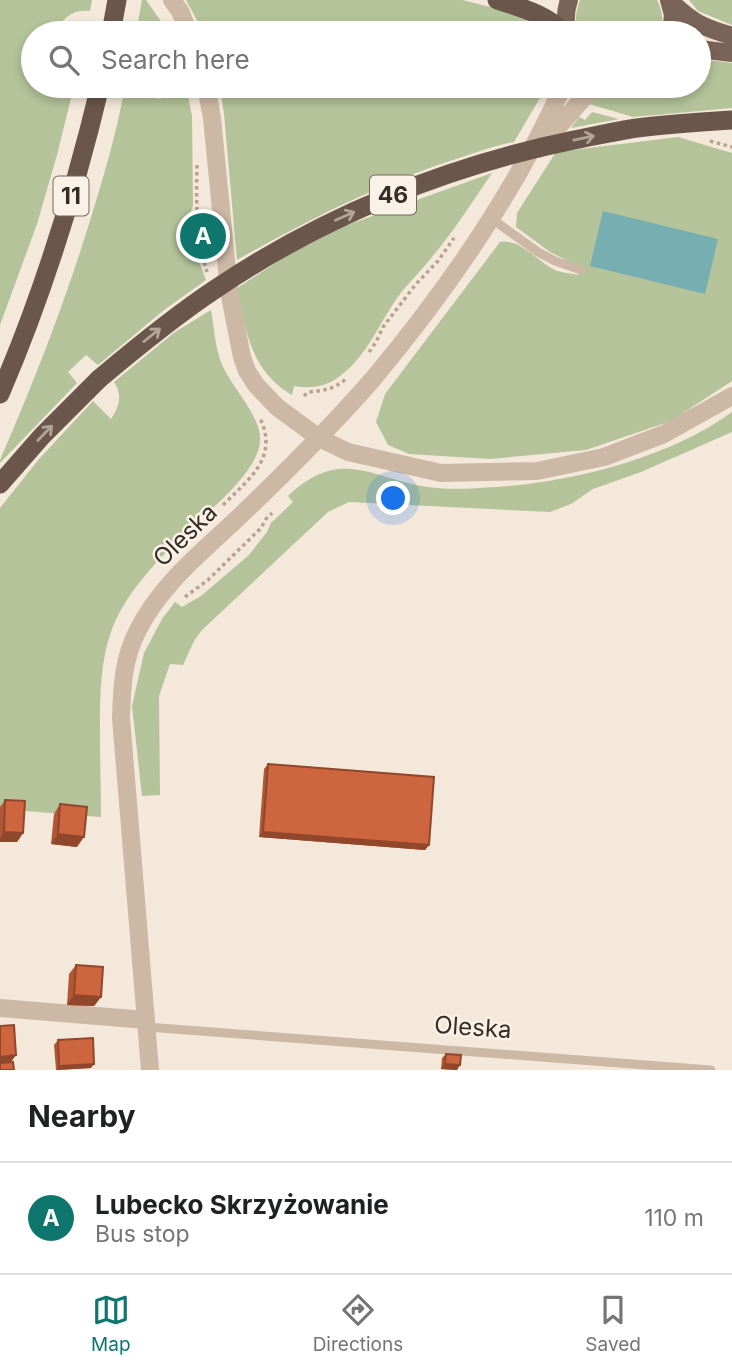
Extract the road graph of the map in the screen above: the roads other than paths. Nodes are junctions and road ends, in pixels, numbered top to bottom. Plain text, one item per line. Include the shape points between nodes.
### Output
1 (117, 0) edge
2 (172, 0) edge
3 (497, 0) edge
4 (569, 0) edge
5 (670, 1) edge
6 (113, 21) edge
7 (184, 21) edge
8 (551, 21) edge
9 (565, 21) edge
10 (672, 21) edge
11 (693, 21) edge
12 (711, 30) edge
13 (732, 36) edge
14 (711, 50) edge
15 (732, 53) edge
16 (97, 98) edge
17 (208, 98) edge
18 (557, 98) edge
19 (583, 98) edge
20 (732, 120) edge
21 (522, 168) junction
22 (492, 219) junction
23 (581, 270) dead end
24 (0, 394) edge
25 (732, 396) edge
26 (319, 438) junction
27 (0, 484) edge
28 (0, 1008) edge
29 (146, 1023) junction
30 (150, 1070) edge
31 (711, 1070) edge

1 - 6 highway
2 - 7 street
3 - 8 highway
4 - 9 main road
5 - 10 main road
5 - 11 main road
12 - 13 main road
14 - 15 main road
16 - 24 highway, 11 via 67,212
17 - 26 street via 229,291 242,357 256,385
18 - 21 street
19 - 21 street
27 -> 20 highway, 46, bridge via 99,379 163,326 219,286 331,222 426,182 558,143 635,128
21 - 22 street, Oleska
22 - 23 lane via 555,261
22 - 26 street, Oleska via 420,321
25 - 26 street via 664,434 604,457 537,471 441,473 348,452
26 - 29 street, Oleska via 170,582 146,614 128,655 121,718
28 - 29 street
29 - 30 street, Oleska
29 - 31 lane, Oleska

